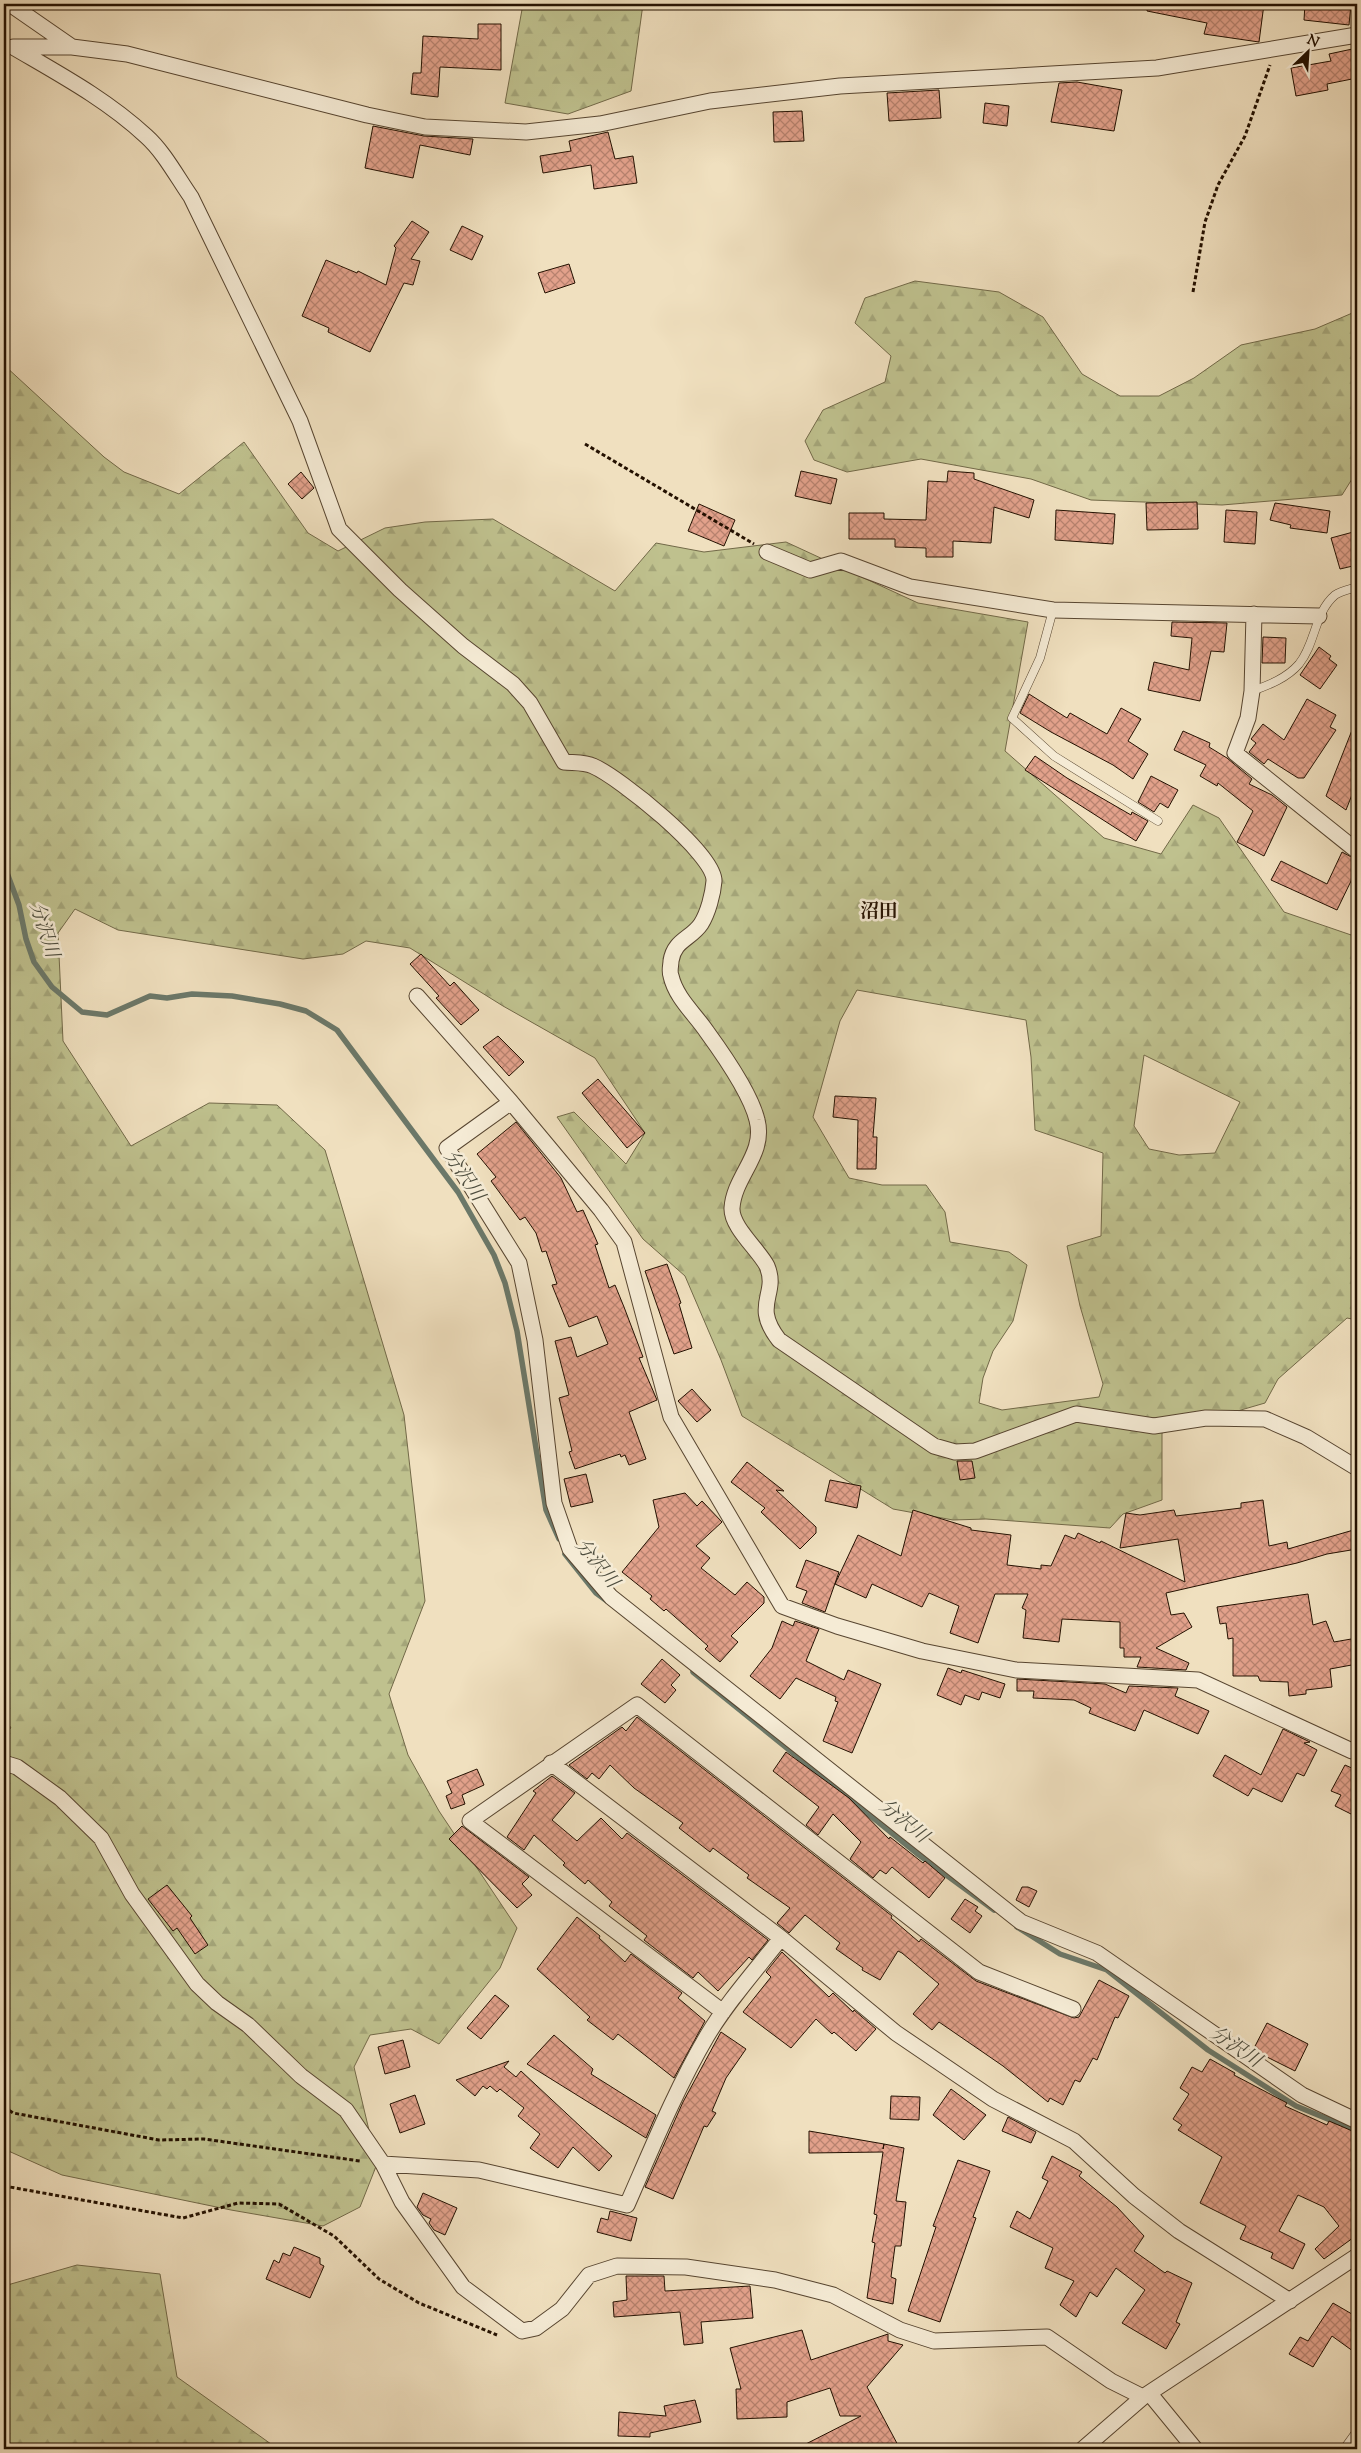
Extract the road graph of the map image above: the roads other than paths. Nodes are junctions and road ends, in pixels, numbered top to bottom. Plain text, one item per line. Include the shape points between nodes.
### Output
1 (10, 4) edge
2 (1357, 35) edge
3 (8, 47) edge
4 (72, 47) junction
5 (767, 552) road end
6 (1357, 587) edge
7 (1053, 610) junction
8 (1254, 614) junction
9 (1319, 616) junction
10 (1252, 691) junction
11 (1158, 821) dead end
12 (1357, 851) edge
13 (417, 996) dead end
14 (511, 1102) junction
15 (1357, 1468) edge
16 (1357, 1750) edge
17 (551, 1763) junction
18 (4, 1764) edge
19 (781, 1938) junction
20 (1073, 2009) dead end
21 (722, 2012) junction
22 (1357, 2121) edge
23 (383, 2164) junction
24 (1357, 2256) edge
25 (1290, 2302) junction
26 (1147, 2396) junction
27 (1357, 2431) edge
28 (1083, 2449) edge
29 (1195, 2449) edge
30 (1344, 2449) edge

1 - 4 street
2 - 4 street via 1157,68 850,86 720,100 600,124 526,132 425,127 127,54
3 - 4 street
3 - 15 street via 86,90 147,136 170,166 191,197 300,422 339,529 414,602 513,684 530,703 564,762 592,765 621,781 663,816 707,863 714,879 708,907 700,925 678,942 672,953 670,974 676,991 708,1032 752,1104 758,1122 759,1139 755,1153 736,1188 732,1211 742,1232 766,1266 770,1282 764,1308 769,1327 779,1340 934,1446 955,1452 975,1452 1076,1414 1154,1426 1206,1418 1265,1419 1306,1437
5 - 7 street via 810,570 841,561 910,587
6 - 9 lane via 1336,595
7 - 8 street
7 - 11 lane via 1040,658 1012,718 1054,756
8 - 9 street
8 - 10 street
9 - 10 lane via 1313,637 1299,664 1278,681
10 - 12 street via 1248,718 1235,753
13 - 14 street
14 - 16 street via 624,1242 671,1416 782,1606 922,1651 1016,1670 1198,1680 1295,1726 1352,1751
14 - 22 street via 447,1148 519,1263 535,1340 554,1503 570,1548 611,1597 1021,1922 1097,1953 1302,2095
17 - 19 street
17 - 20 street via 637,1705 979,1972
17 - 21 street via 470,1821
18 - 23 street via 17,1767 60,1798 100,1838 132,1894 197,1984 248,2025 301,2076 346,2110
19 - 21 street
19 - 25 street via 896,2034 993,2099 1074,2141 1134,2196 1179,2231
21 - 23 street via 671,2107 627,2205 479,2170
23 - 26 street via 402,2202 463,2287 522,2331 536,2328 562,2309 589,2274 617,2266 686,2267 775,2280 833,2295 900,2330 934,2341 1048,2337 1111,2381
24 - 25 street
25 - 26 street
26 - 28 street
26 - 29 street
27 - 30 lane

